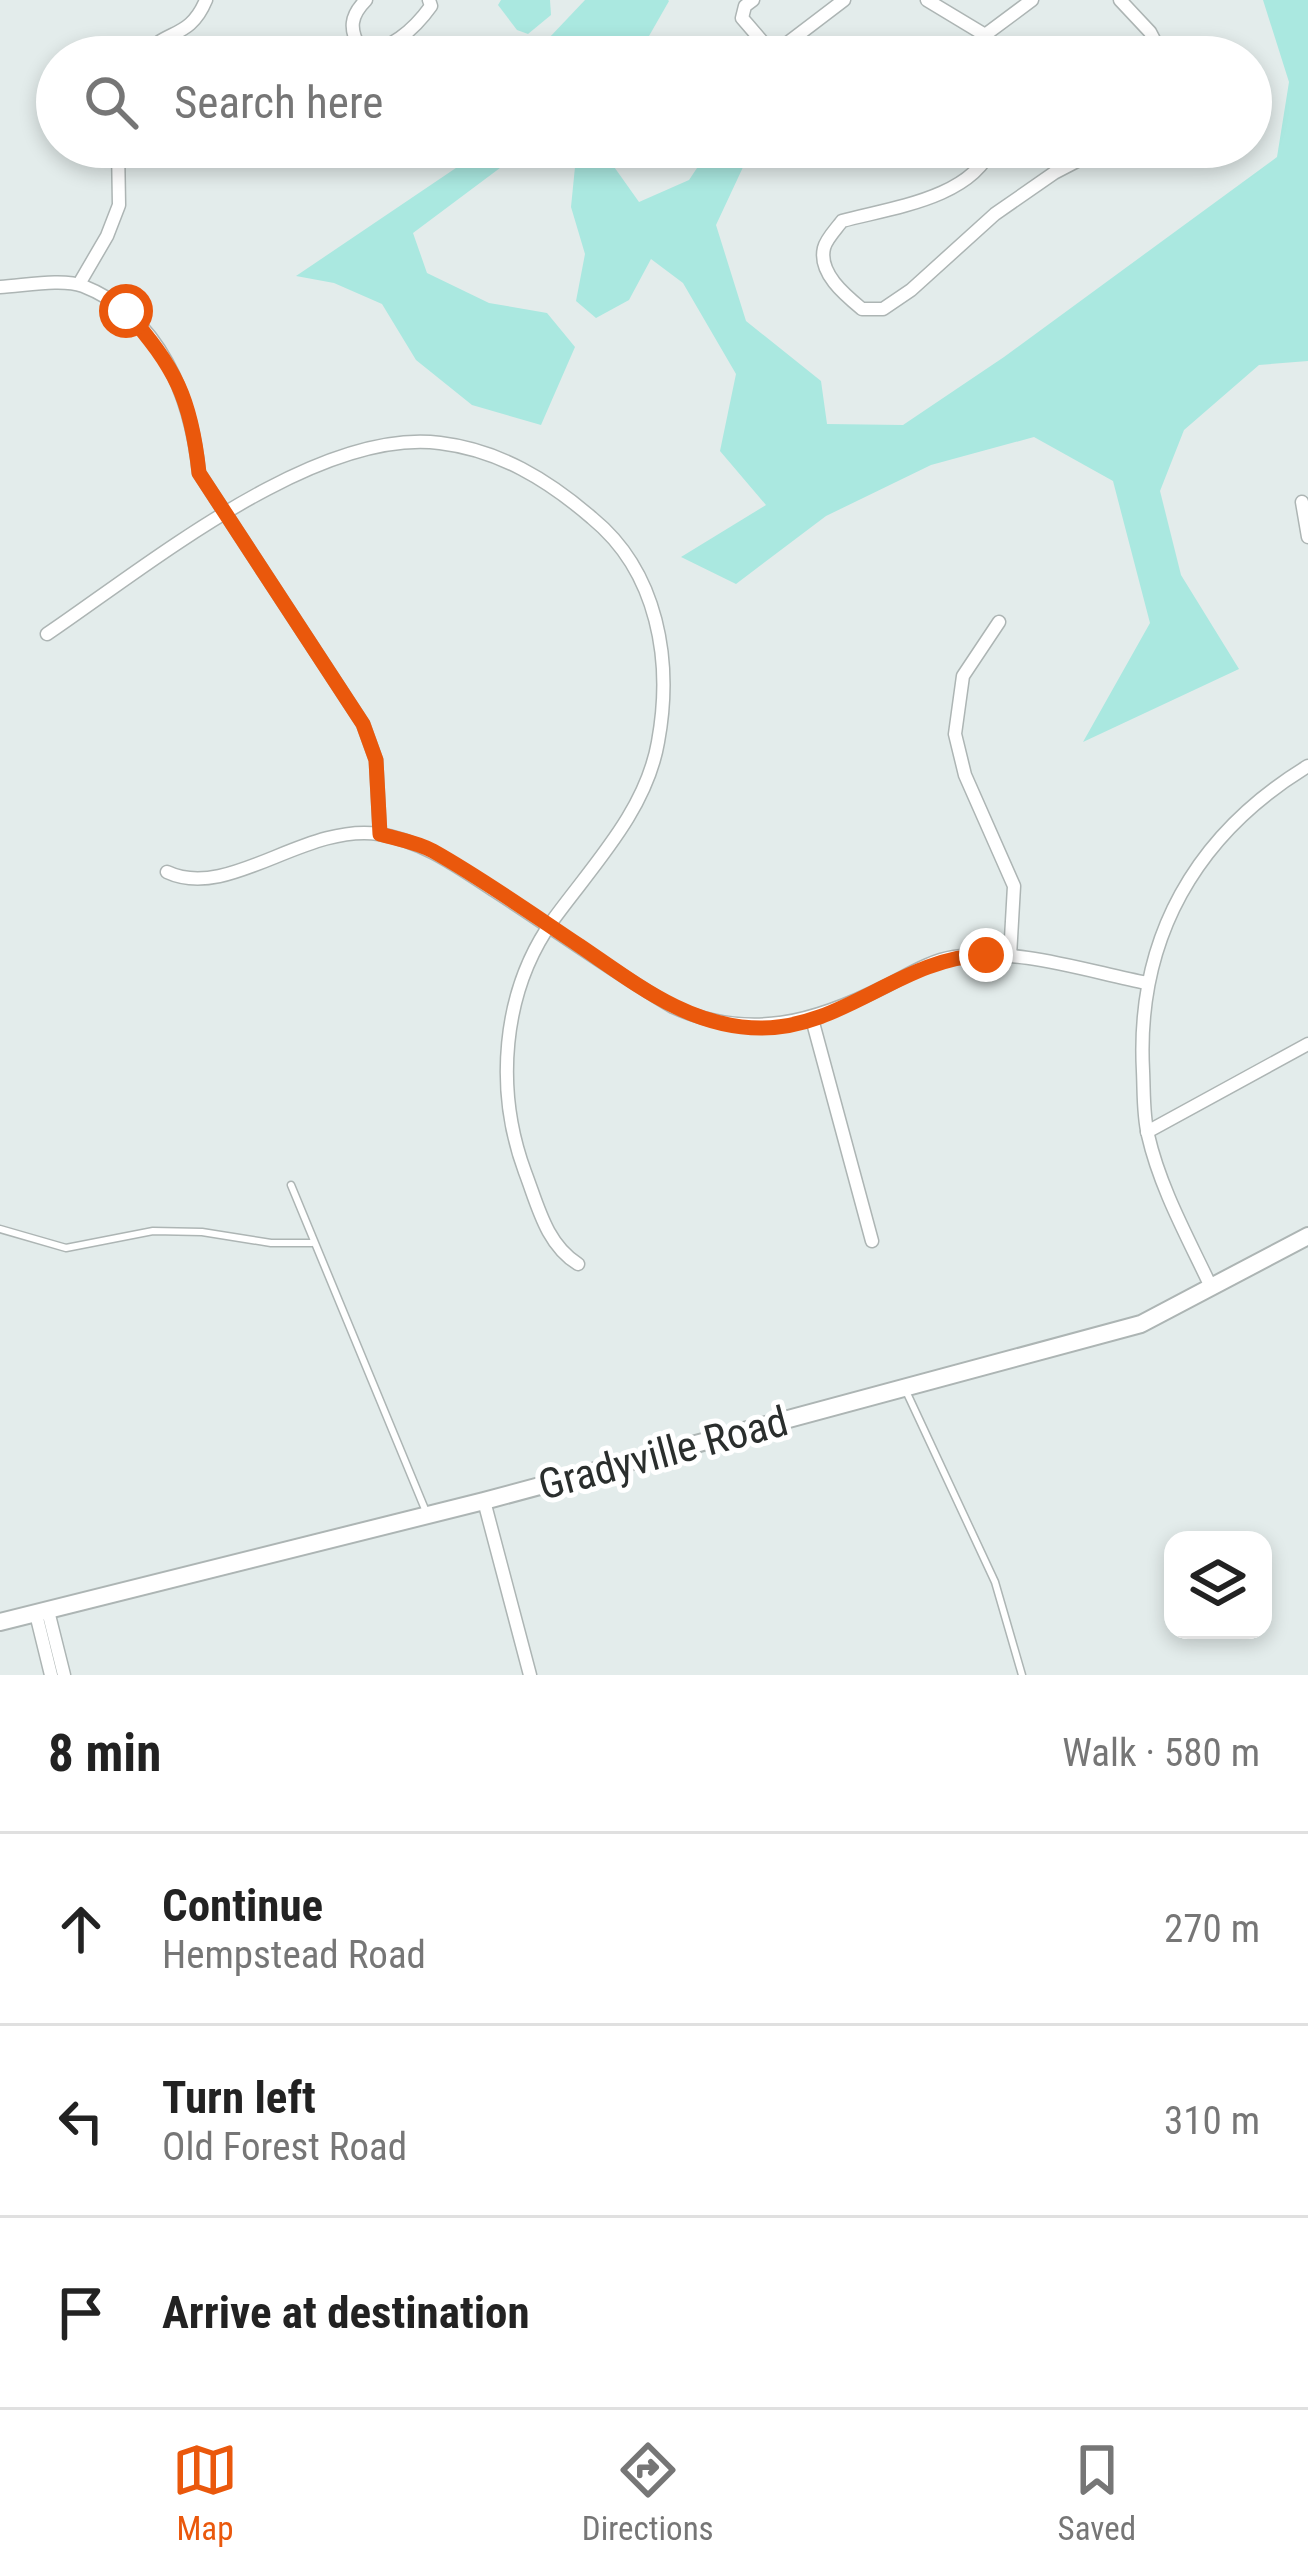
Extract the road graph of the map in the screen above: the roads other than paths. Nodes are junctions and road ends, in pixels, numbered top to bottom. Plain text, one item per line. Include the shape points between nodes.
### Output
1 (206, 0) edge
2 (366, 0) edge
3 (429, 0) edge
4 (753, 0) edge
5 (844, 0) edge
6 (927, 0) edge
7 (1032, 0) edge
8 (1120, 0) edge
9 (985, 35) joint
10 (172, 36) edge
11 (353, 36) edge
12 (400, 36) edge
13 (758, 36) edge
14 (797, 36) edge
15 (1152, 36) edge
16 (118, 168) edge
17 (976, 168) edge
18 (1064, 168) edge
19 (79, 284) junction
20 (0, 287) edge
21 (1302, 502) dead end
22 (225, 514) junction
23 (1308, 537) edge
24 (999, 622) dead end
25 (47, 634) dead end
26 (1308, 766) edge
27 (380, 834) junction
28 (167, 872) dead end
29 (549, 926) junction
30 (1010, 956) junction
31 (1147, 983) junction
32 (812, 1019) junction
33 (1308, 1044) edge
34 (1147, 1132) junction
35 (291, 1185) dead end
36 (0, 1229) edge
37 (1308, 1236) edge
38 (872, 1241) dead end
39 (312, 1243) junction
40 (578, 1264) dead end
41 (1211, 1287) junction
42 (904, 1388) junction
43 (484, 1501) junction
44 (428, 1515) junction
45 (42, 1613) junction
46 (0, 1622) edge
47 (51, 1675) edge
48 (64, 1675) edge
49 (530, 1675) edge
50 (1022, 1675) edge

1 - 10 street via 197,22
2 - 11 street via 353,17
3 - 12 street
4 - 13 street via 742,18
5 - 14 street
6 - 9 street
7 - 9 street
8 - 15 street
16 - 19 street via 119,206
17 - 18 street via 925,199 842,220 824,247 842,292 862,309 883,308
19 - 20 street
19 - 22 street via 126,311 163,355 183,392 199,473
21 - 23 street
22 - 25 street
22 - 27 street via 363,724 376,760
22 - 29 street via 320,462 382,445 439,442 507,461 556,487 630,558 657,622 665,678 658,746 634,809
24 - 30 street via 963,676 955,734 964,776 1014,886
26 - 31 street via 1267,791 1204,858 1164,925
27 - 28 street via 308,841 206,880
27 - 29 street via 428,848
29 - 32 street via 692,1016 764,1028
29 - 40 street via 515,1010 506,1100 551,1238
30 - 31 street
30 - 32 street via 938,960
31 - 34 street
32 - 38 street
33 - 34 street
34 - 41 street
35 - 39 lane
36 - 39 lane via 66,1248 153,1232
37 - 41 street, Gradyville Road
39 - 44 lane
41 - 42 street, Gradyville Road via 1141,1324
42 - 43 street, Gradyville Road
42 - 50 lane via 995,1582
43 - 44 street, Gradyville Road
43 - 49 street
44 - 45 street, Gradyville Road
45 - 46 street, Gradyville Road
45 - 47 street
45 - 48 street

